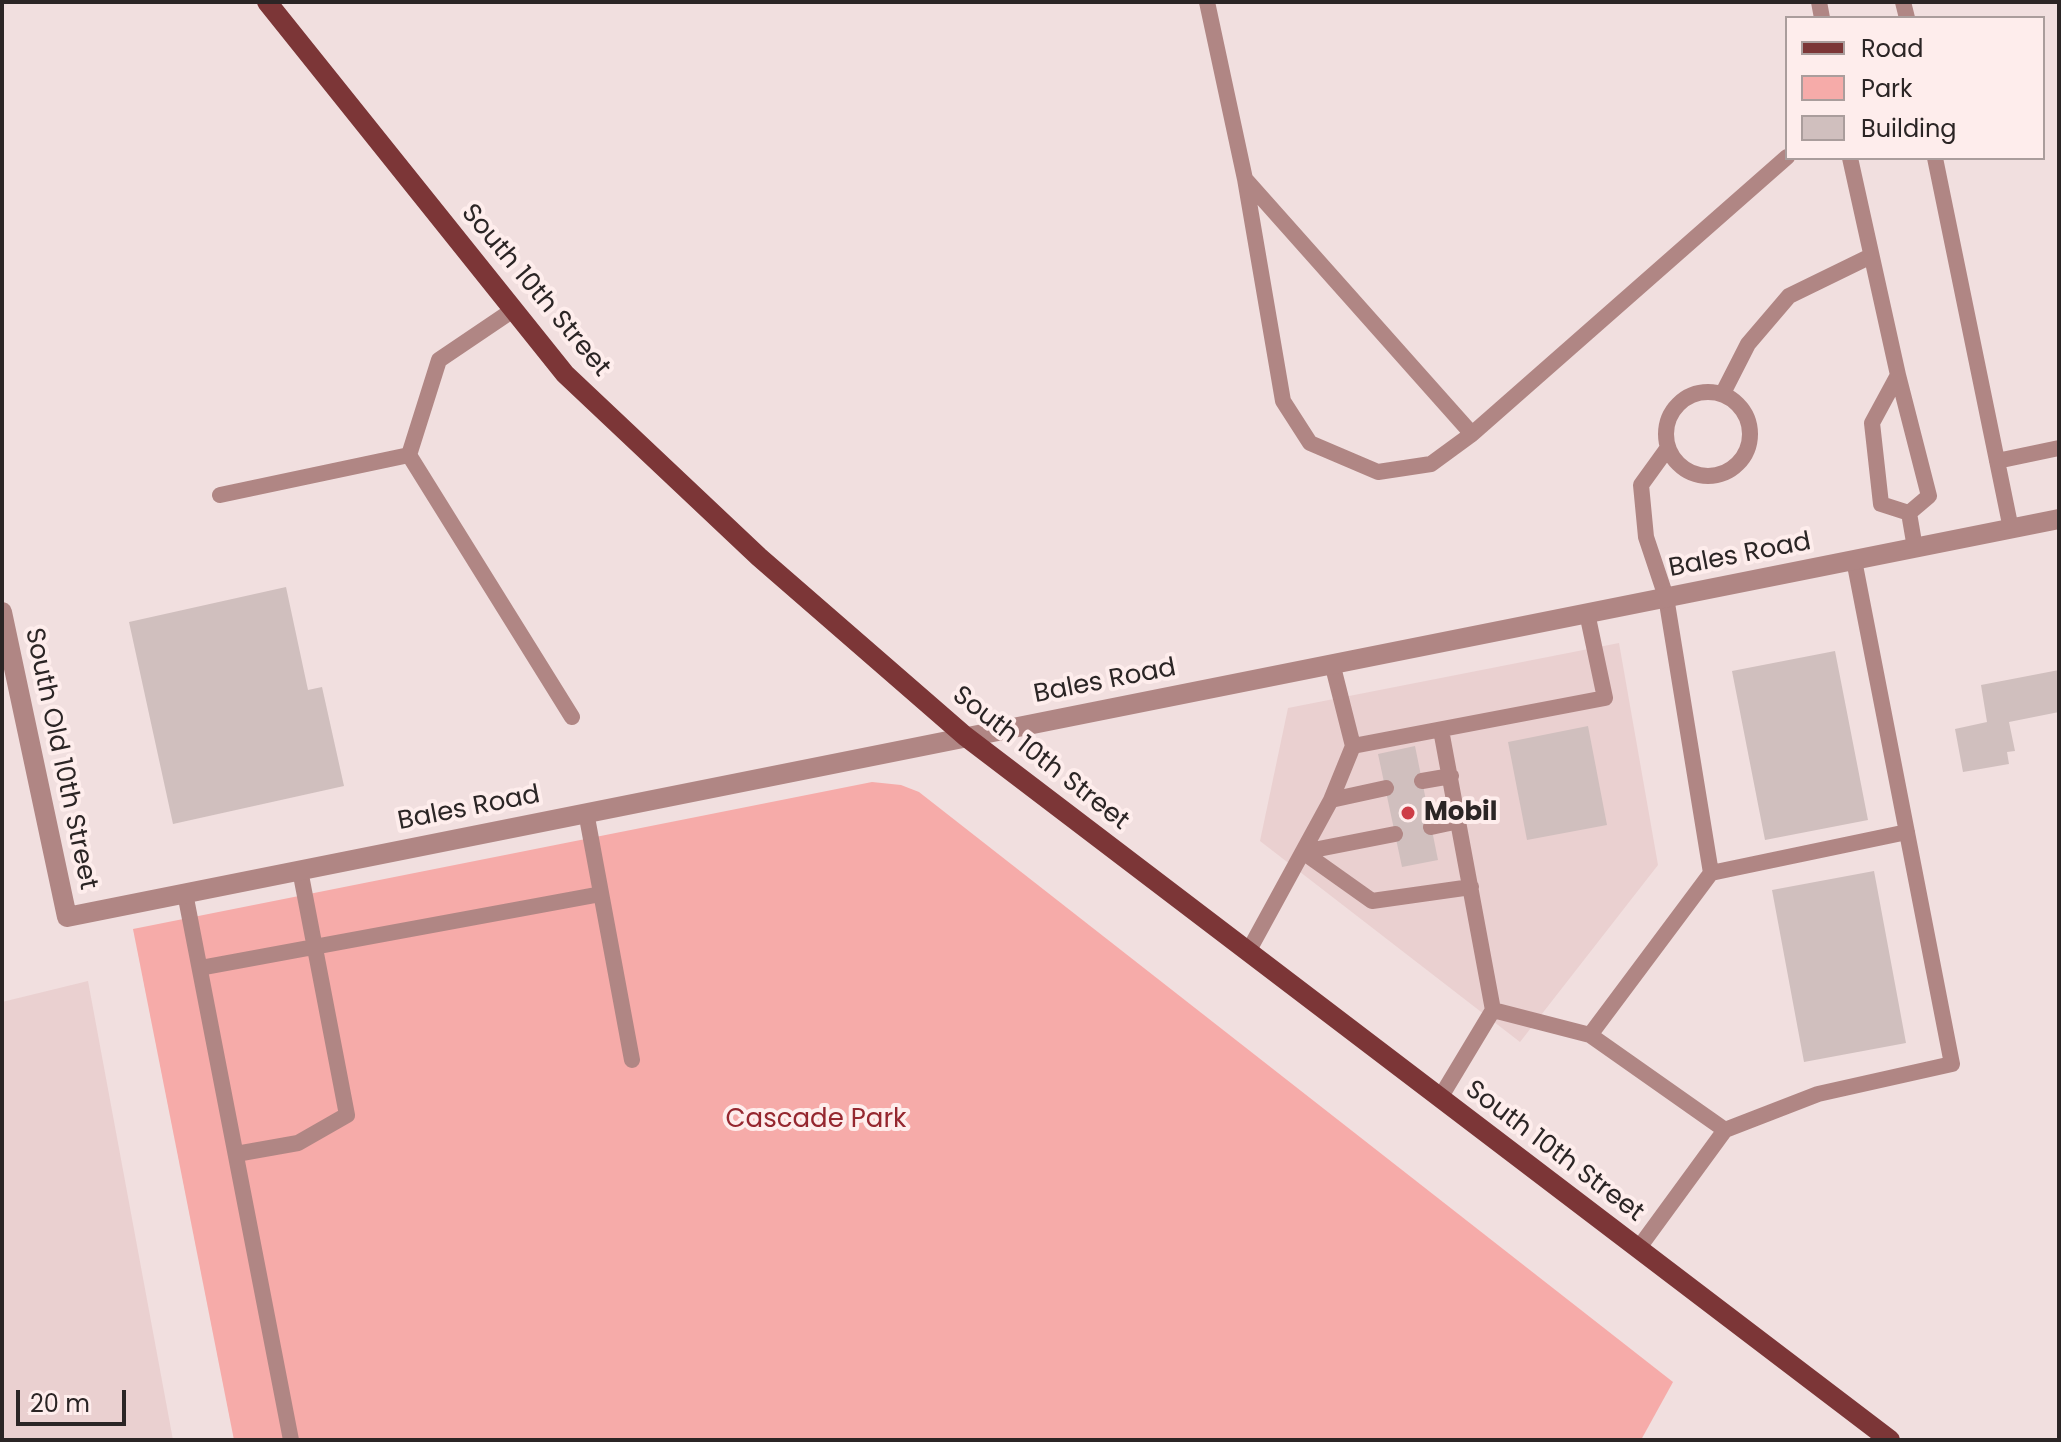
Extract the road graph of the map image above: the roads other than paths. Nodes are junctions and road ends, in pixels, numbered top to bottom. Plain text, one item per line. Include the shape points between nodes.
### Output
1 (267, 2) edge
2 (1207, 2) edge
3 (1785, 159) edge
4 (1850, 160) edge
5 (1935, 160) edge
6 (1245, 179) junction
7 (1871, 256) junction
8 (513, 310) junction
9 (1898, 375) junction
10 (1723, 393) junction
11 (1472, 434) junction
12 (2059, 448) edge
13 (1667, 449) junction
14 (409, 455) junction
15 (1997, 461) junction
16 (220, 495) dead end
17 (1909, 513) junction
18 (2059, 519) edge
19 (2011, 529) junction
20 (1915, 548) junction
21 (1854, 560) junction
22 (1666, 597) junction
23 (2, 612) edge
24 (1587, 613) junction
25 (1332, 663) junction
26 (572, 717) dead end
27 (1441, 730) junction
28 (965, 736) junction
29 (1353, 746) junction
30 (1451, 776) junction
31 (1422, 781) dead end
32 (1386, 788) dead end
33 (1331, 800) junction
34 (586, 812) junction
35 (1459, 821) junction
36 (1431, 827) dead end
37 (1907, 832) junction
38 (1395, 834) dead end
39 (1303, 852) junction
40 (300, 870) junction
41 (1711, 873) junction
42 (1471, 887) junction
43 (185, 893) junction
44 (601, 894) junction
45 (67, 917) joint
46 (314, 946) junction
47 (1248, 952) junction
48 (200, 968) junction
49 (1493, 1010) junction
50 (1590, 1035) junction
51 (632, 1060) dead end
52 (1440, 1098) junction
53 (1725, 1130) junction
54 (236, 1154) junction
55 (1638, 1249) junction
56 (291, 1440) edge
57 (1890, 1440) edge

1 - 8 main road, South 10th Street
2 - 6 lane
3 - 11 lane
4 - 7 lane
5 - 15 lane
6 - 11 lane
6 - 11 lane via 1283,401 1310,443 1378,472 1431,464
7 - 9 lane
7 - 10 lane via 1789,296 1748,344
8 - 14 lane via 439,360
8 - 28 main road, South 10th Street via 565,374 633,439
9 - 17 lane via 1929,496
9 - 17 lane via 1872,423 1881,504
10 - 13 lane via 1696,393 1673,408 1667,421
10 - 13 lane via 1744,411 1749,424 1747,451 1740,463 1714,476 1700,476 1675,462
12 - 15 lane
13 - 22 lane via 1641,485 1646,537
14 - 16 lane
14 - 26 lane
15 - 19 lane
17 - 20 lane
18 - 19 street, Bales Road
19 - 20 street, Bales Road
20 - 21 street, Bales Road
21 - 22 street, Bales Road
21 - 37 lane
22 - 24 street, Bales Road
22 - 41 lane
23 - 45 street, South Old 10th Street
24 - 25 street, Bales Road
24 - 27 lane via 1605,698
25 - 28 street, Bales Road
25 - 29 lane
27 - 29 lane
27 - 30 lane
28 - 34 street, Bales Road
28 - 47 main road, South 10th Street
29 - 33 lane
30 - 31 lane
30 - 35 lane
32 - 33 lane
33 - 39 lane
34 - 40 street, Bales Road
34 - 44 lane
35 - 36 lane
35 - 42 lane
37 - 41 lane
37 - 53 lane via 1952,1064 1818,1094
38 - 39 lane
39 - 42 lane via 1372,901
39 - 47 lane
40 - 43 street, Bales Road
40 - 46 lane
41 - 50 lane
42 - 49 lane
43 - 45 street, Bales Road
43 - 48 lane
44 - 46 lane
44 - 51 lane
46 - 48 lane
46 - 54 lane via 347,1115 298,1143
47 - 52 main road, South 10th Street
48 - 54 lane
49 - 50 lane
49 - 52 lane
50 - 53 lane
52 - 55 main road, South 10th Street
53 - 55 lane
54 - 56 lane
55 - 57 main road, South 10th Street

